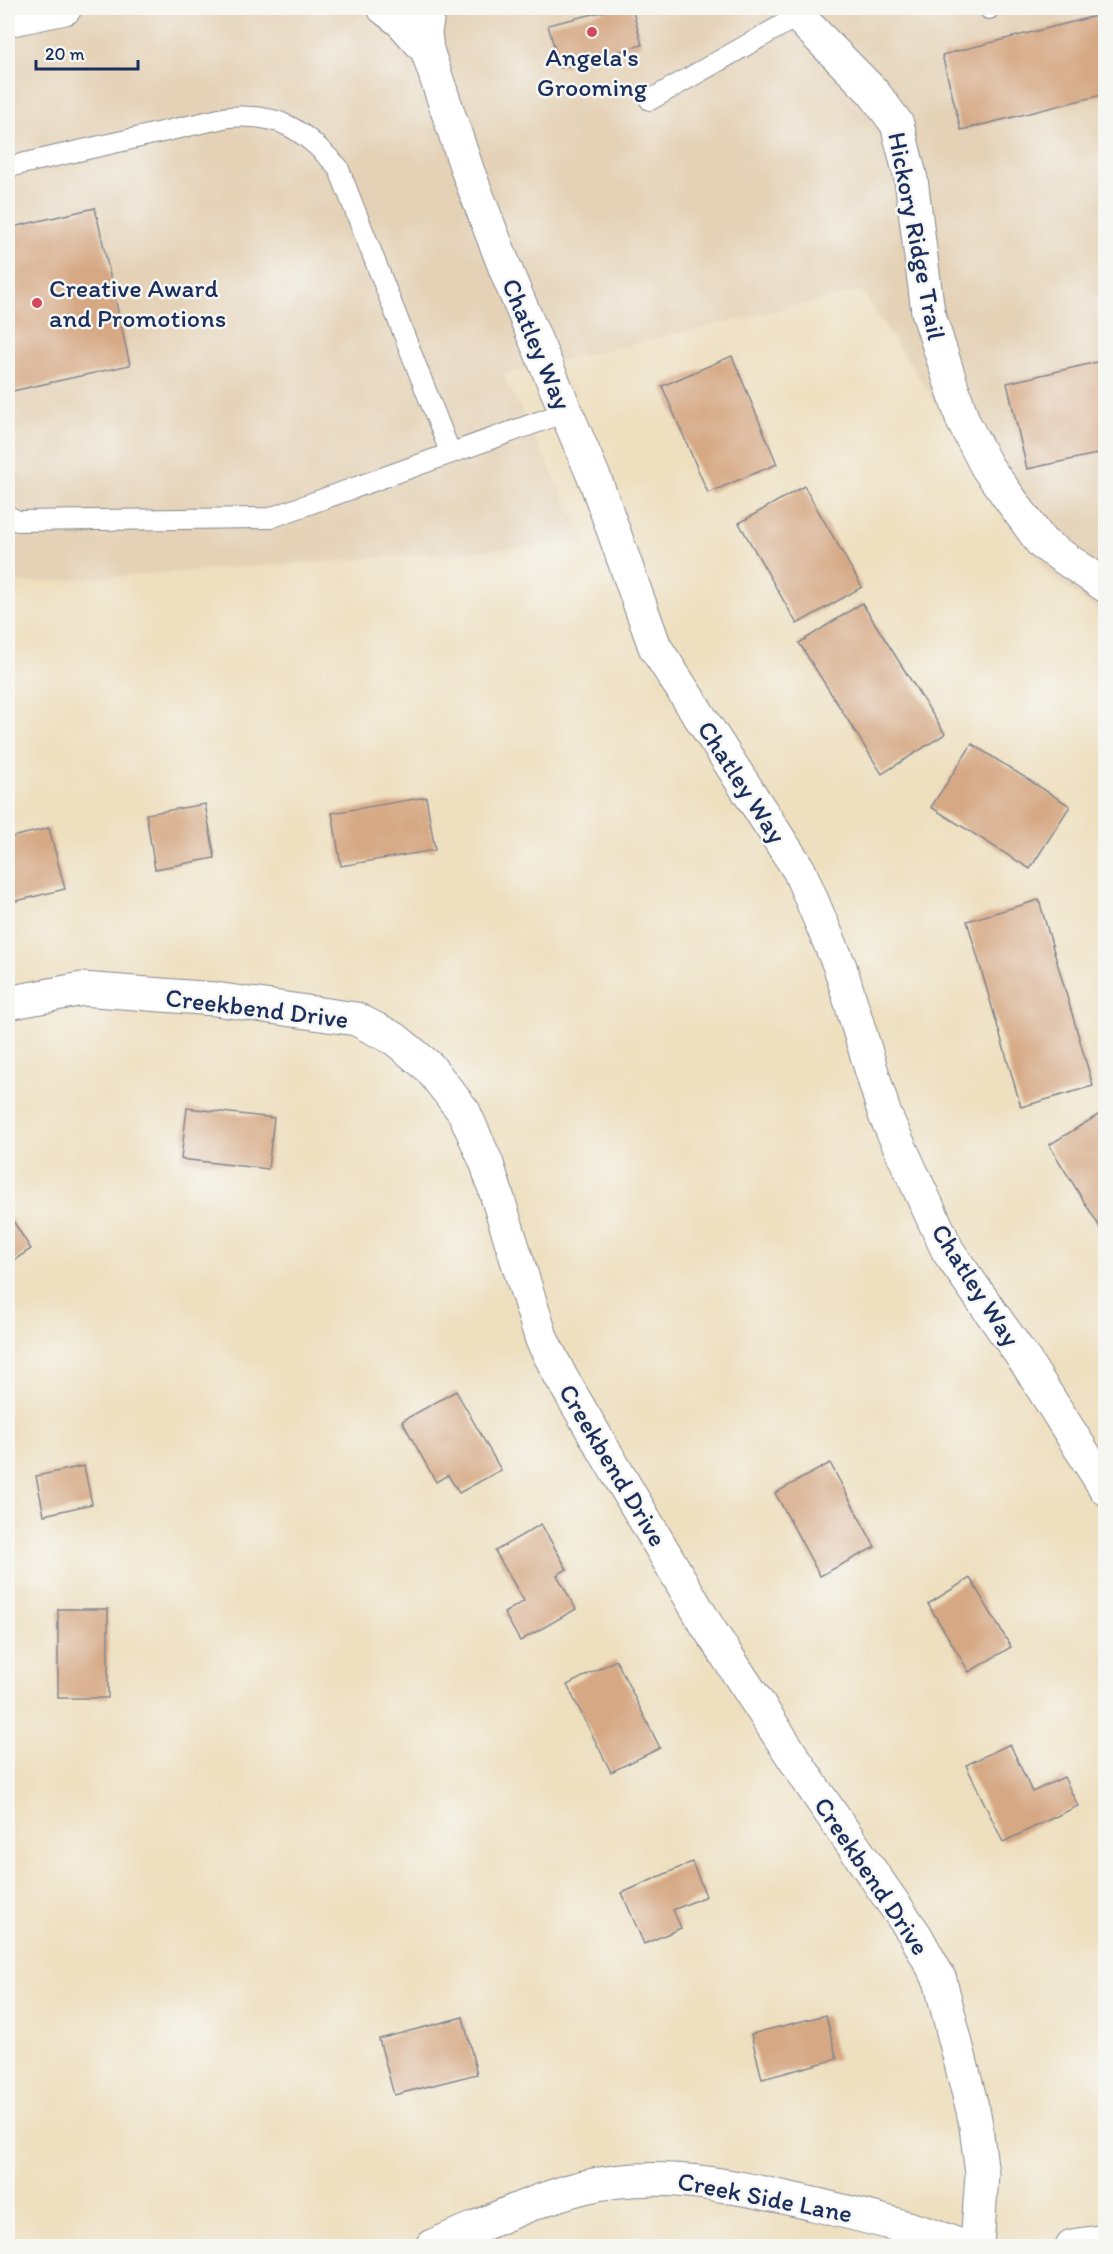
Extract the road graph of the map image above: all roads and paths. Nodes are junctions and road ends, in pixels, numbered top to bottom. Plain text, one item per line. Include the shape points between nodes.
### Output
1 (66, 8) edge
2 (384, 8) edge
3 (429, 8) edge
4 (796, 12) edge
5 (8, 20) edge
6 (427, 50) junction
7 (650, 100) dead end
8 (8, 167) edge
9 (566, 412) junction
10 (450, 452) junction
11 (8, 516) edge
12 (1106, 586) edge
13 (8, 1003) edge
14 (1106, 1489) edge
15 (1106, 2241) edge
16 (432, 2247) edge
17 (961, 2247) edge
18 (977, 2247) edge
19 (1071, 2247) edge

1 - 5 street
2 - 6 street, Chatley Way
3 - 6 street, Chatley Way
4 - 7 lane
4 - 12 street, Hickory Ridge Trail via 873,92 897,124 911,179 928,312 963,421 987,467 1042,543
6 - 9 street, Chatley Way via 468,172
8 - 10 lane via 228,117 256,115 282,122 316,144 338,167
9 - 10 lane
9 - 14 street, Chatley Way via 596,482 655,647 799,870 840,967 885,1115 948,1251 1026,1362
10 - 11 lane via 270,518 18,521
13 - 18 street, Creekbend Drive via 81,989 216,999 356,1019 395,1039 429,1067 464,1112 487,1164 542,1341 561,1377 706,1624 910,1927 940,1980 975,2119 982,2174
15 - 19 street
16 - 17 street, Creek Side Lane via 584,2188 676,2178 867,2216

